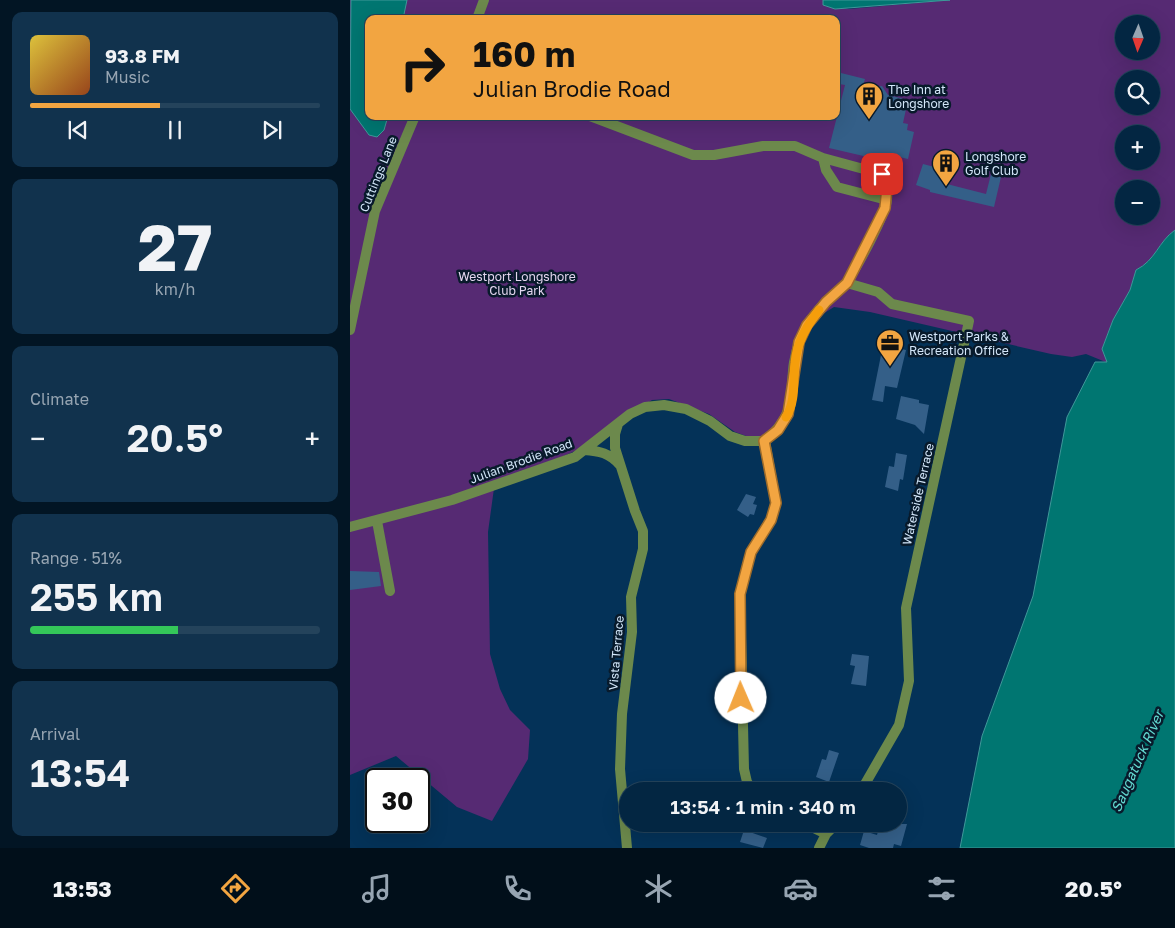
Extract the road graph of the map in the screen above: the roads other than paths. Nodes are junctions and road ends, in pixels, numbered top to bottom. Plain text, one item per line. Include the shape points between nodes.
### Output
1 (484, 0) edge
2 (478, 15) edge
3 (413, 120) edge
4 (601, 120) edge
5 (823, 158) junction
6 (887, 200) junction
7 (847, 283) junction
8 (350, 330) edge
9 (618, 424) junction
10 (764, 441) junction
11 (584, 450) junction
12 (621, 465) junction
13 (376, 521) junction
14 (350, 527) edge
15 (390, 591) dead end
16 (747, 782) edge
17 (866, 782) edge
18 (822, 832) edge
19 (826, 834) joint
20 (627, 848) edge
21 (819, 848) edge

1 - 2 street
3 - 8 street, Cuttings Lane via 375,211
4 - 5 street via 693,155 782,145 806,149
5 - 6 street via 837,188
5 - 6 street via 882,174
6 - 7 street
7 - 10 street via 807,325 799,342 788,414 778,430
7 - 17 street, Waterside Terrace via 878,292 892,304 969,321 907,601 910,659 907,690 899,725
9 - 10 street, Julian Brodie Road via 645,406 664,406 686,409 730,436 745,441
9 - 11 street, Julian Brodie Road
9 - 12 street, Vista Terrace via 615,448
10 - 16 street via 776,503 771,520 751,552 740,594 744,769
11 - 12 street via 601,450
11 - 13 street, Julian Brodie Road via 575,457 461,496
12 - 20 street, Vista Terrace via 644,531 631,597 632,632 621,742 620,769
13 - 14 street, Julian Brodie Road
13 - 15 street
18 - 19 street
19 - 21 street

